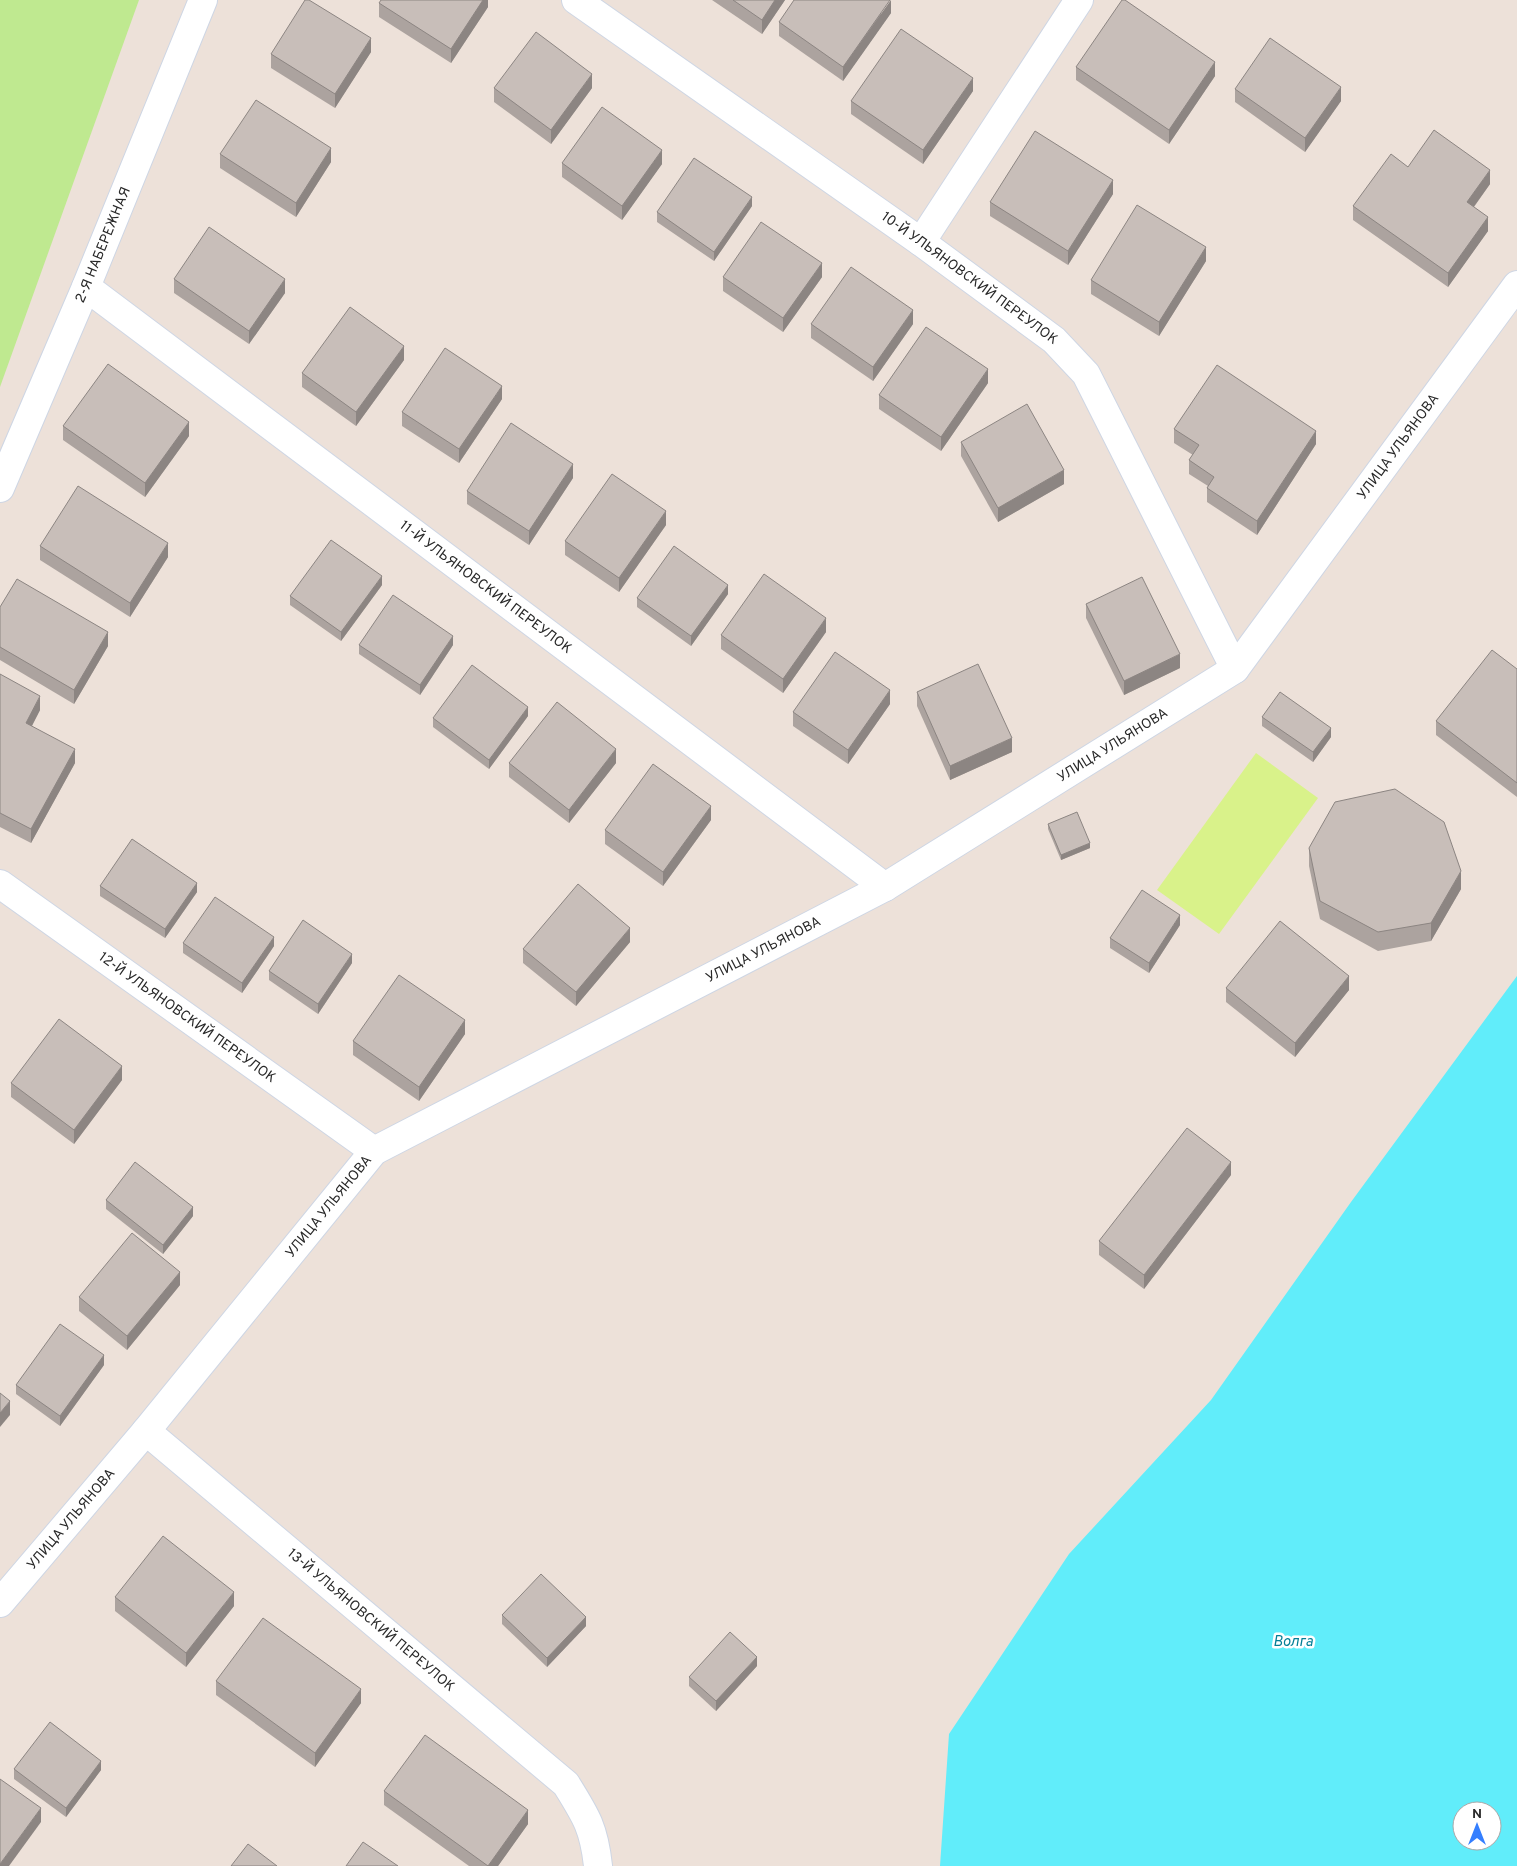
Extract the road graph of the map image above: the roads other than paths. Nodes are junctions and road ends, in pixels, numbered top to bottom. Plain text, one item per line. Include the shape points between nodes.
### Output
1 (203, 0) edge
2 (576, 0) edge
3 (1079, 0) edge
4 (921, 242) junction
5 (1517, 286) edge
6 (86, 287) junction
7 (0, 488) edge
8 (1235, 670) junction
9 (0, 884) edge
10 (885, 887) junction
11 (374, 1151) junction
12 (146, 1431) junction
13 (0, 1603) edge
14 (598, 1866) edge

1 - 6 street, 2-Я НАБЕРЕЖНАЯ
2 - 4 street, 10-Й УЛЬЯНОВСКИЙ ПЕРЕУЛОК
3 - 4 street
4 - 8 street, 10-Й УЛЬЯНОВСКИЙ ПЕРЕУЛОК via 1054,340 1086,374
5 - 8 street, УЛИЦА УЛЬЯНОВА
6 - 7 street, 2-Я НАБЕРЕЖНАЯ
6 - 10 street, 11-Й УЛЬЯНОВСКИЙ ПЕРЕУЛОК
8 - 10 street, УЛИЦА УЛЬЯНОВА
9 - 11 street, 12-Й УЛЬЯНОВСКИЙ ПЕРЕУЛОК
10 - 11 street, УЛИЦА УЛЬЯНОВА
11 - 12 street, УЛИЦА УЛЬЯНОВА
12 - 13 street, УЛИЦА УЛЬЯНОВА
12 - 14 street, 13-Й УЛЬЯНОВСКИЙ ПЕРЕУЛОК via 566,1784 587,1817 596,1842

